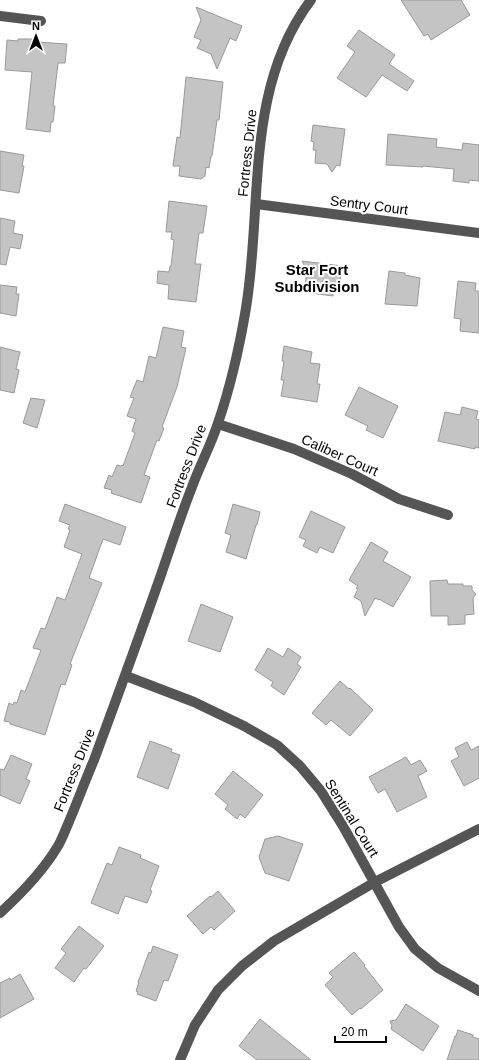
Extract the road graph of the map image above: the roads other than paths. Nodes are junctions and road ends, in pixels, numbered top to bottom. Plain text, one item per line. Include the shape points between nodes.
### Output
1 (311, 0) edge
2 (0, 16) edge
3 (41, 21) dead end
4 (256, 204) junction
5 (479, 233) edge
6 (218, 424) junction
7 (448, 516) dead end
8 (126, 676) junction
9 (479, 829) edge
10 (375, 882) junction
11 (0, 913) edge
12 (479, 991) edge
13 (180, 1060) edge

1 - 4 street, Fortress Drive via 286,41 272,80 265,110
2 - 3 street
4 - 5 street, Sentry Court
4 - 6 street, Fortress Drive via 253,262 246,310
6 - 7 street, Caliber Court via 294,449 352,474 399,499
6 - 8 street, Fortress Drive via 192,487
8 - 10 street, Sentinal Court via 194,702 277,745 300,766 321,791
8 - 11 street, Fortress Drive via 58,845 39,873
9 - 10 street
10 - 12 street, Sentinal Court via 399,927 415,949 438,968
10 - 13 street via 274,941 242,966 218,990 195,1025

